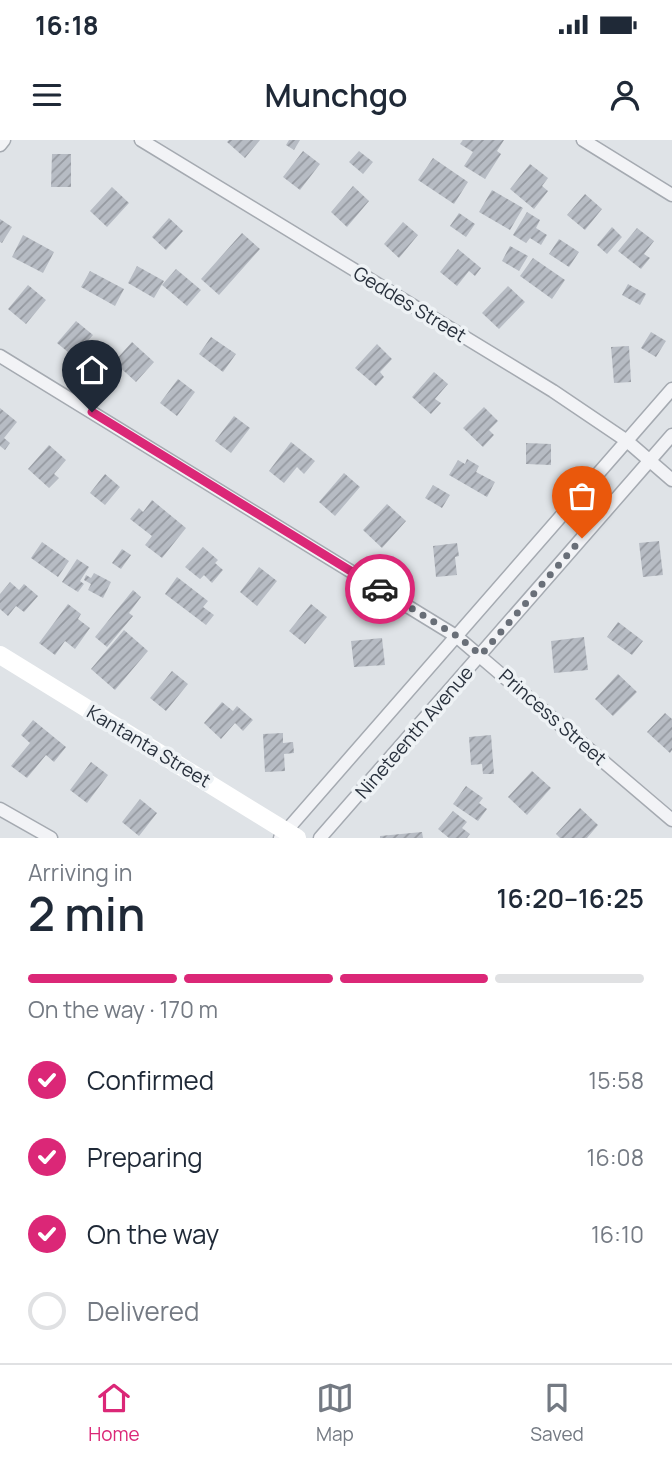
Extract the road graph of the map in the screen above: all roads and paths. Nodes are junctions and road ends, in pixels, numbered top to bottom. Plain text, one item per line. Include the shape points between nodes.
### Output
1 (4, 140) edge
2 (141, 140) edge
3 (583, 140) edge
4 (0, 145) edge
5 (672, 195) edge
6 (0, 356) edge
7 (672, 389) edge
8 (672, 435) edge
9 (627, 441) junction
10 (650, 460) junction
11 (672, 480) edge
12 (457, 636) junction
13 (0, 655) edge
14 (481, 655) junction
15 (0, 809) edge
16 (672, 820) edge
17 (288, 835) edge
18 (51, 838) edge
19 (320, 838) edge

1 - 4 street
2 - 9 street, Geddes Street
3 - 5 street
6 - 12 street, Princess Street
7 - 9 street
8 - 10 street, Nineteenth Avenue
9 - 10 street, Geddes Street
9 - 12 street
10 - 11 street, Geddes Street
10 - 14 street, Nineteenth Avenue
12 - 14 street, Princess Street
12 - 17 street
13 - 17 street, Kantanta Street
14 - 16 street, Princess Street
14 - 19 street, Nineteenth Avenue
15 - 18 street

